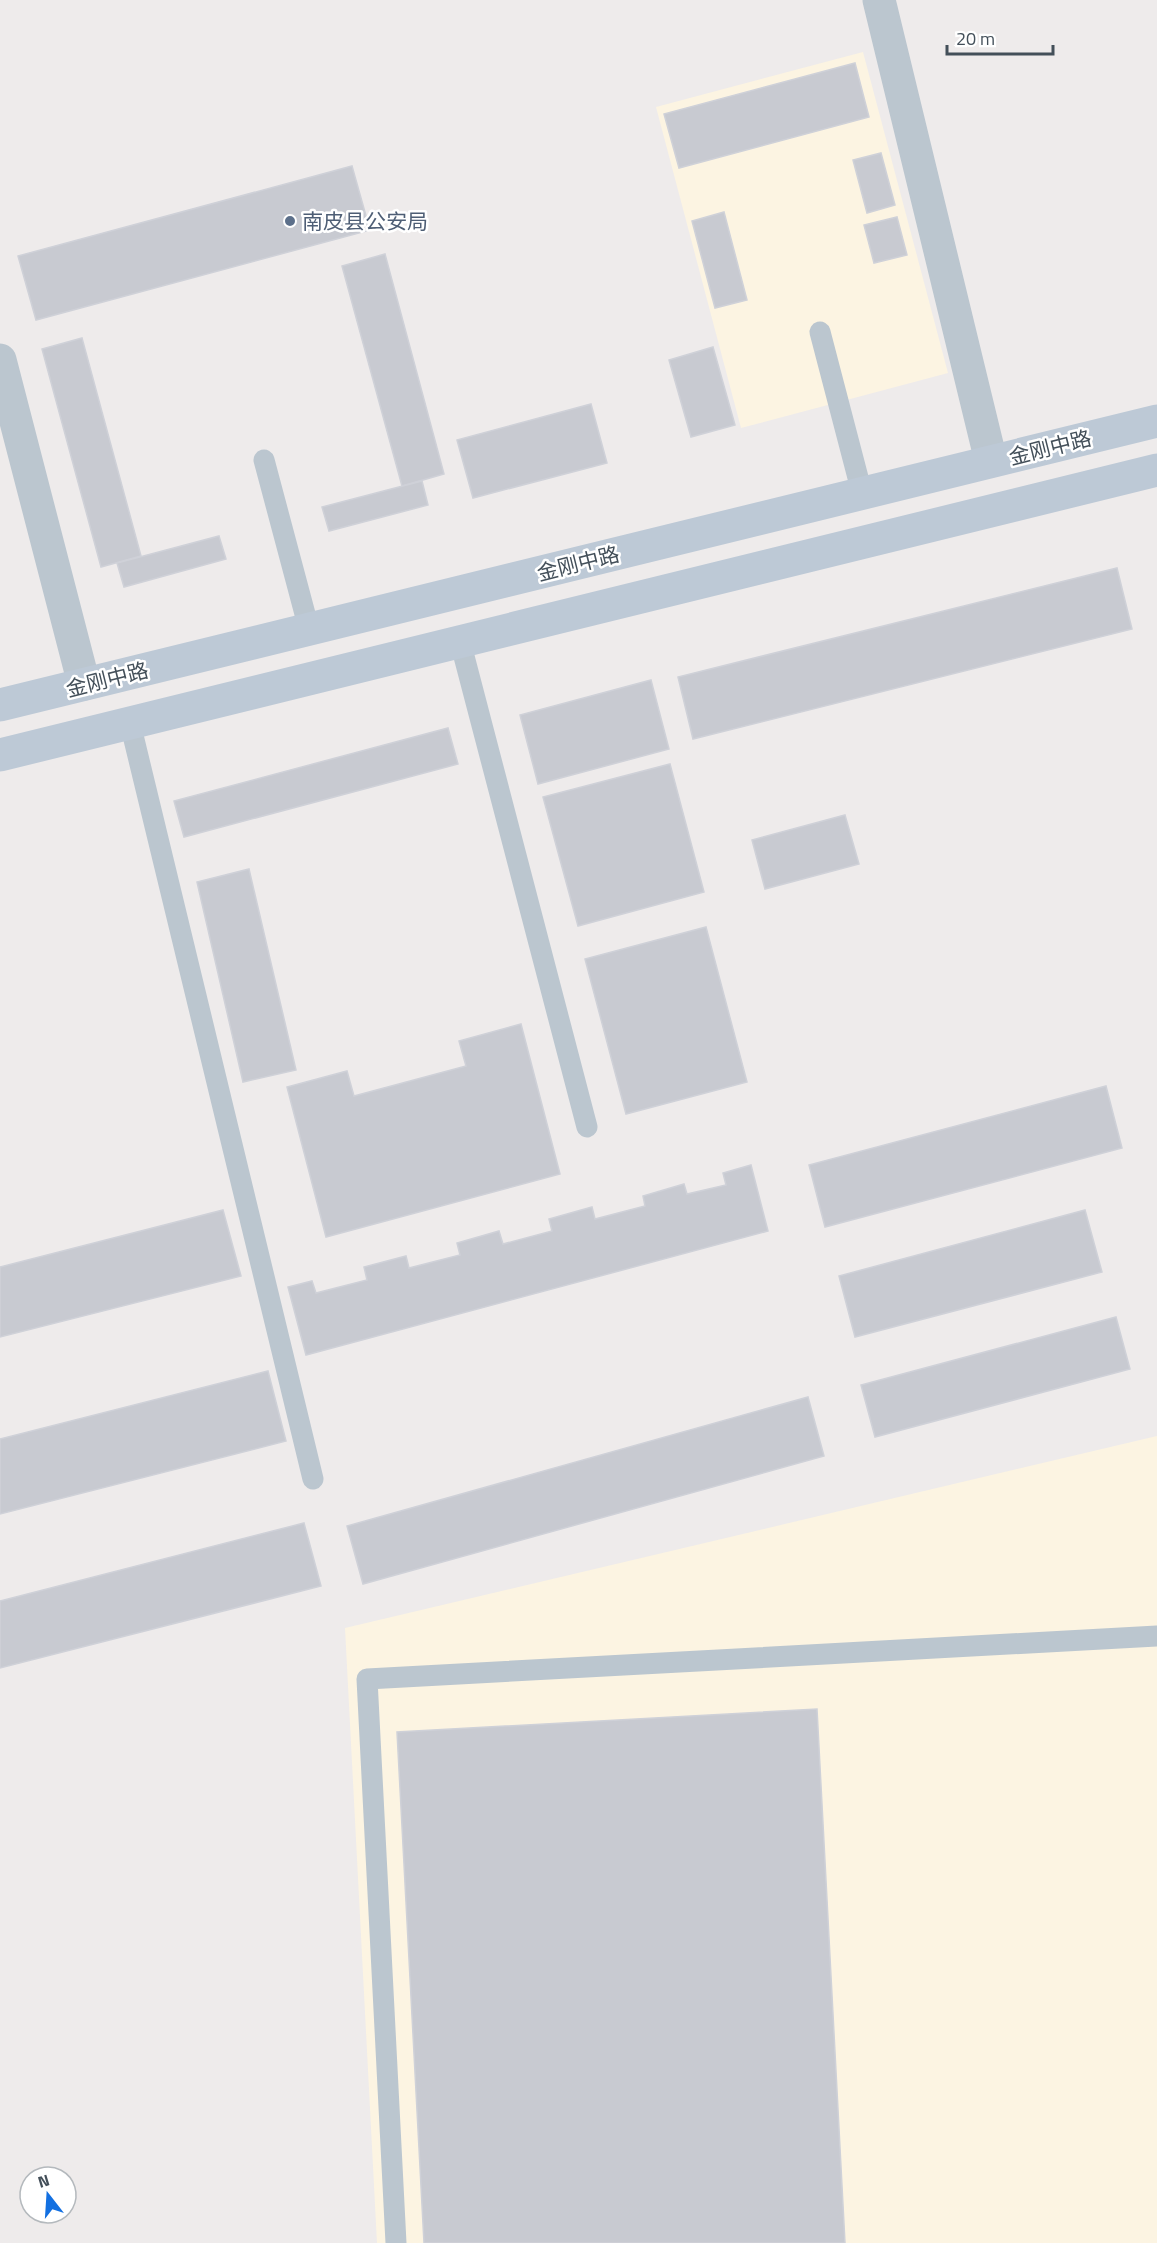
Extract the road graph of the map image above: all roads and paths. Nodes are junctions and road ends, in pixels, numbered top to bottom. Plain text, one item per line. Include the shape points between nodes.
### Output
1 (879, 0) edge
2 (820, 332) dead end
3 (0, 360) edge
4 (1157, 421) edge
5 (264, 460) dead end
6 (991, 461) junction
7 (1157, 470) edge
8 (862, 493) junction
9 (309, 629) junction
10 (460, 641) junction
11 (84, 684) junction
12 (0, 705) edge
13 (130, 723) junction
14 (0, 754) edge
15 (587, 1127) dead end
16 (313, 1479) dead end
17 (1157, 1636) edge
18 (396, 2243) edge

1 - 6 street
2 - 8 lane
3 - 11 street
4 - 6 street, 金刚中路
5 - 9 lane
6 - 8 street, 金刚中路
7 - 10 street
8 - 9 street, 金刚中路
9 - 11 street, 金刚中路
10 - 13 street
10 - 15 lane
11 - 12 street, 金刚中路
13 - 14 street
13 - 16 lane
17 - 18 lane via 367,1679

